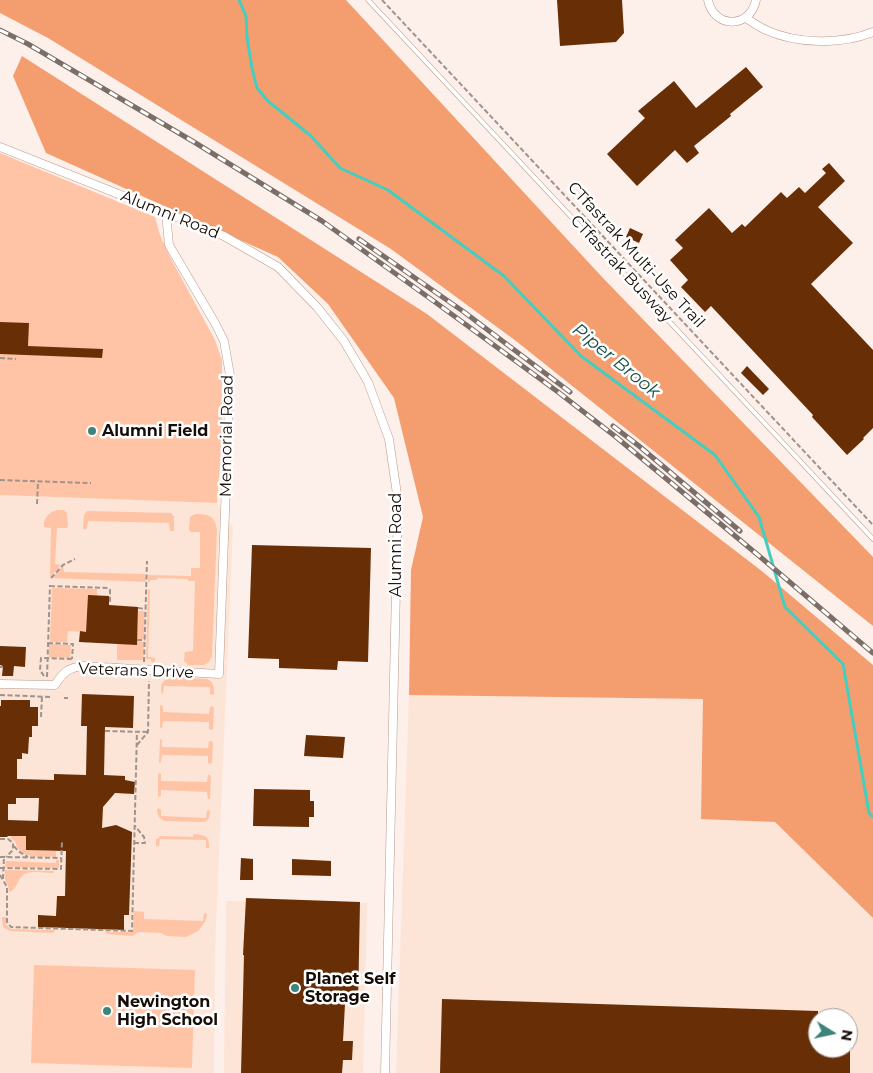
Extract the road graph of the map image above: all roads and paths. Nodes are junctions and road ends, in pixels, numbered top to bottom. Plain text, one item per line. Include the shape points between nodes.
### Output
1 (368, 0) edge
2 (382, 0) edge
3 (708, 0) edge
4 (756, 0) edge
5 (746, 18) junction
6 (873, 32) edge
7 (0, 147) edge
8 (166, 213) junction
9 (0, 358) edge
10 (16, 359) dead end
11 (0, 480) edge
12 (38, 481) junction
13 (91, 483) dead end
14 (37, 504) dead end
15 (873, 525) edge
16 (873, 539) edge
17 (75, 559) dead end
18 (147, 561) dead end
19 (50, 578) dead end
20 (110, 604) dead end
21 (138, 608) dead end
22 (146, 609) junction
23 (137, 640) dead end
24 (145, 640) junction
25 (48, 643) junction
26 (72, 659) dead end
27 (144, 662) dead end
28 (219, 674) joint
29 (47, 680) dead end
30 (149, 681) dead end
31 (0, 684) edge
32 (42, 692) dead end
33 (0, 694) edge
34 (42, 697) junction
35 (52, 697) dead end
36 (64, 698) dead end
37 (68, 698) dead end
38 (41, 717) dead end
39 (104, 731) dead end
40 (137, 732) junction
41 (148, 732) junction
42 (137, 746) junction
43 (135, 826) junction
44 (0, 839) edge
45 (62, 840) dead end
46 (134, 843) junction
47 (14, 846) junction
48 (0, 857) edge
49 (5, 857) junction
50 (29, 858) junction
51 (61, 858) junction
52 (2, 868) edge
53 (0, 875) edge
54 (3, 878) junction
55 (384, 1073) edge

1 - 16 lane, CTfastrak Busway
2 - 15 path, CTfastrak Multi-Use Trail
3 - 5 street via 711,9 722,20 738,22
4 - 5 street
5 - 6 street via 766,30 794,39 834,42
7 - 8 street, Alumni Road
8 - 28 street, Memorial Road via 169,245 215,323 228,356
8 - 55 street, Alumni Road via 224,236 278,266 344,341 368,382 389,439 398,502
9 - 10 path
11 - 12 path
12 - 13 path
12 - 14 path
17 - 19 path
18 - 22 path
20 - 25 path via 108,588 50,586
21 - 22 path
22 - 24 path
23 - 24 path
24 - 27 path
25 - 26 path via 73,644
25 - 29 path
28 - 31 street, Veterans Drive via 83,666 66,671 55,685
30 - 41 path
32 - 34 path
33 - 34 path
34 - 35 path
34 - 38 path
36 - 37 path
39 - 40 path
40 - 41 path
40 - 42 path
41 - 42 path
42 - 43 path
43 - 46 path
43 - 46 path via 145,843
44 - 47 path via 13,842
45 - 51 path
46 - 54 path via 132,931 11,928 7,924 7,887
47 - 49 path
47 - 50 path
48 - 49 path
49 - 50 path
49 - 52 path
50 - 51 path
51 - 52 path via 61,869
52 - 54 path
53 - 54 path

